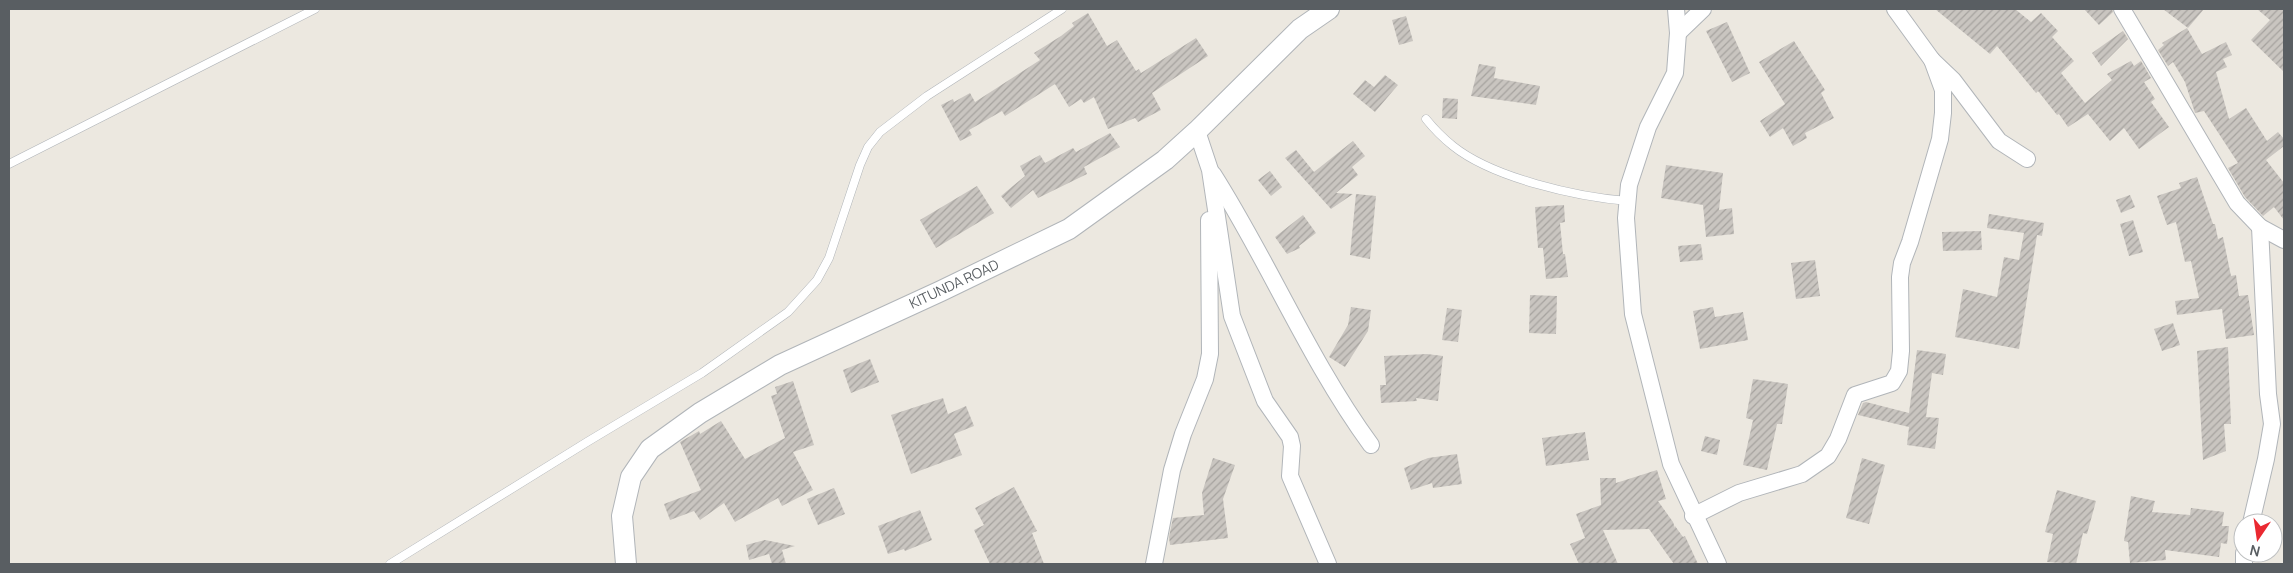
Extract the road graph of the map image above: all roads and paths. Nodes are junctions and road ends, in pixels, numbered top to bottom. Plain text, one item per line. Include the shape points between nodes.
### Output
1 (316, 9) edge
2 (1062, 9) edge
3 (1330, 9) edge
4 (1676, 9) edge
5 (1703, 9) edge
6 (1895, 9) edge
7 (2122, 9) edge
8 (1678, 33) junction
9 (1932, 60) junction
10 (1426, 119) dead end
11 (1197, 131) junction
12 (2027, 159) dead end
13 (9, 164) edge
14 (1210, 170) junction
15 (1628, 201) junction
16 (2260, 227) junction
17 (2284, 240) edge
18 (1371, 445) dead end
19 (2253, 513) edge
20 (1694, 516) junction
21 (390, 564) edge
22 (626, 564) edge
23 (1154, 564) edge
24 (1328, 564) edge
25 (1718, 564) edge

1 - 13 lane
2 - 21 lane via 927,96 880,132 860,165 829,258 816,280 788,312 702,374
3 - 11 street, KITUNDA ROAD via 1300,29
4 - 8 street
5 - 8 street
6 - 9 street
7 - 16 street via 2215,170 2237,203
8 - 15 street via 1675,73 1648,127 1629,185
9 - 12 street via 1953,80 1999,141
9 - 20 street via 1943,90 1943,113 1940,139 1900,277 1899,371 1892,383 1855,395 1828,456 1802,474 1739,493
10 - 15 lane via 1455,148 1488,166 1555,189
11 - 14 street
11 - 22 street, KITUNDA ROAD via 1129,187 1069,229 780,365 700,412 650,449 631,477 622,516
14 - 18 street via 1240,216 1328,382
14 - 23 street via 1210,354 1172,470
14 - 24 street via 1232,316 1265,401 1290,437 1290,476
15 - 20 street via 1626,218 1633,314 1671,464
16 - 17 street
16 - 19 street via 2272,424
20 - 25 street

